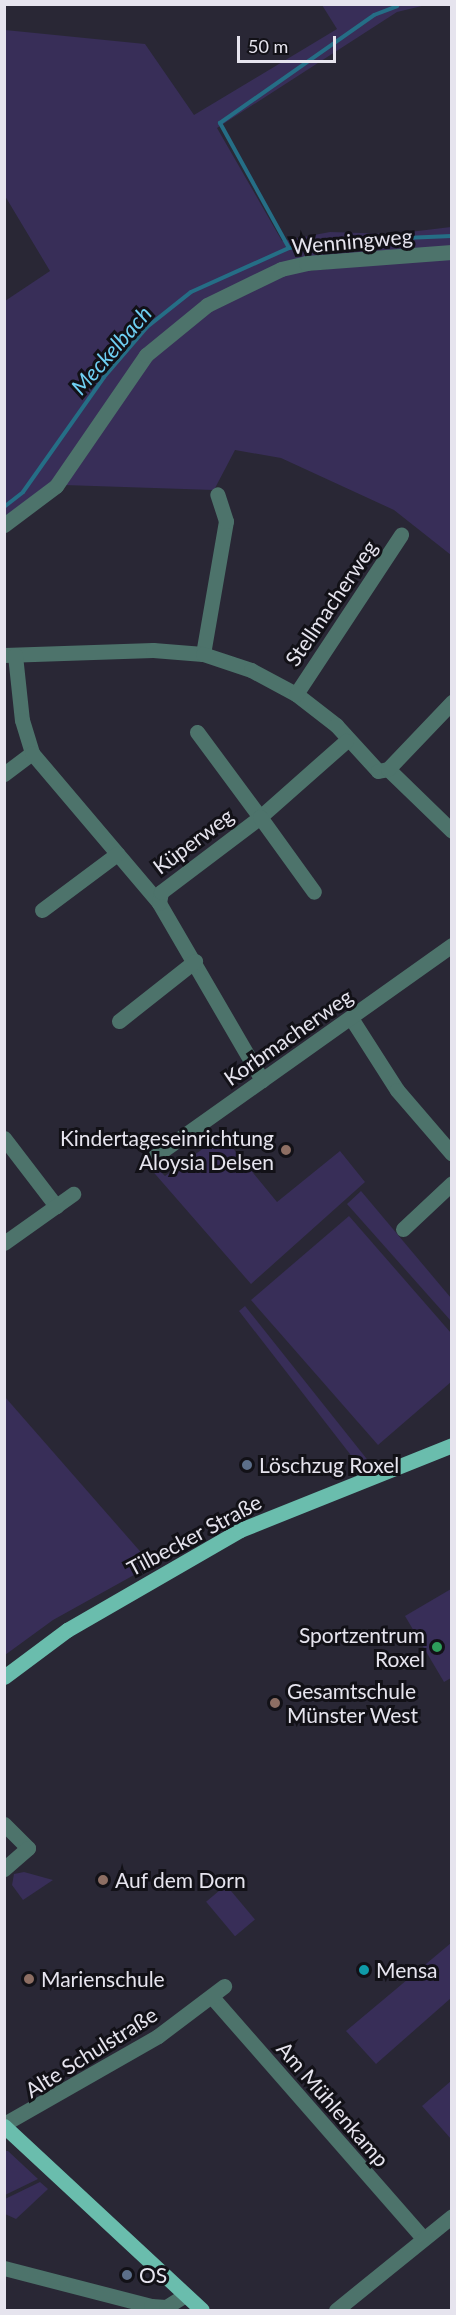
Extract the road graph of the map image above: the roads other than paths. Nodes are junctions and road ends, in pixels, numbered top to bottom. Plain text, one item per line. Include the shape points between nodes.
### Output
1 (452, 252) edge
2 (217, 494) dead end
3 (4, 525) edge
4 (401, 536) dead end
5 (203, 654) junction
6 (10, 655) edge
7 (296, 694) junction
8 (452, 702) edge
9 (197, 732) dead end
10 (346, 741) junction
11 (32, 753) junction
12 (388, 769) junction
13 (4, 774) edge
14 (260, 817) junction
15 (452, 831) edge
16 (117, 854) junction
17 (314, 892) dead end
18 (159, 903) junction
19 (42, 910) dead end
20 (452, 945) edge
21 (195, 961) junction
22 (351, 1018) junction
23 (119, 1021) dead end
24 (262, 1080) junction
25 (4, 1138) edge
26 (452, 1154) edge
27 (148, 1161) dead end
28 (452, 1183) edge
29 (73, 1194) dead end
30 (56, 1206) junction
31 (403, 1228) dead end
32 (4, 1244) edge
33 (452, 1445) edge
34 (4, 1677) edge
35 (4, 1824) edge
36 (4, 1869) edge
37 (224, 1986) dead end
38 (212, 1997) junction
39 (4, 2125) edge
40 (452, 2216) edge
41 (422, 2237) junction
42 (4, 2268) edge
43 (185, 2295) junction
44 (202, 2310) edge
45 (336, 2310) edge

1 - 3 street, Wenningweg via 306,262 260,278 207,305 146,355 56,486
2 - 5 street via 226,521
4 - 7 street, Stellmacherweg
5 - 6 street, Stellmacherweg via 103,648
5 - 7 street, Stellmacherweg
6 - 11 street, Stellmacherweg
7 - 10 street, Stellmacherweg via 336,725
8 - 12 street
9 - 14 street, Küperweg
10 - 12 street, Stellmacherweg via 378,771
10 - 14 street, Küperweg
11 - 13 street
11 - 16 street
12 - 15 street, Stellmacherweg
14 - 17 street, Küperweg
14 - 18 street, Küperweg via 161,892
16 - 18 street
16 - 19 street
18 - 21 street
20 - 22 street, Korbmacherweg
21 - 23 street
21 - 24 street
22 - 24 street, Korbmacherweg
22 - 26 street via 397,1090
24 - 27 street, Korbmacherweg
25 - 30 street
28 - 31 street
29 - 30 street
30 - 32 street
33 - 34 main road, Tilbecker Straße via 240,1530 75,1625
35 - 36 street via 28,1848
37 - 38 street, Alte Schulstraße
38 - 39 street, Alte Schulstraße via 158,2036
38 - 41 street, Am Mühlenkamp
39 - 43 main road
40 - 41 street
41 - 45 street
42 - 43 street via 151,2306 166,2307
43 - 44 main road

